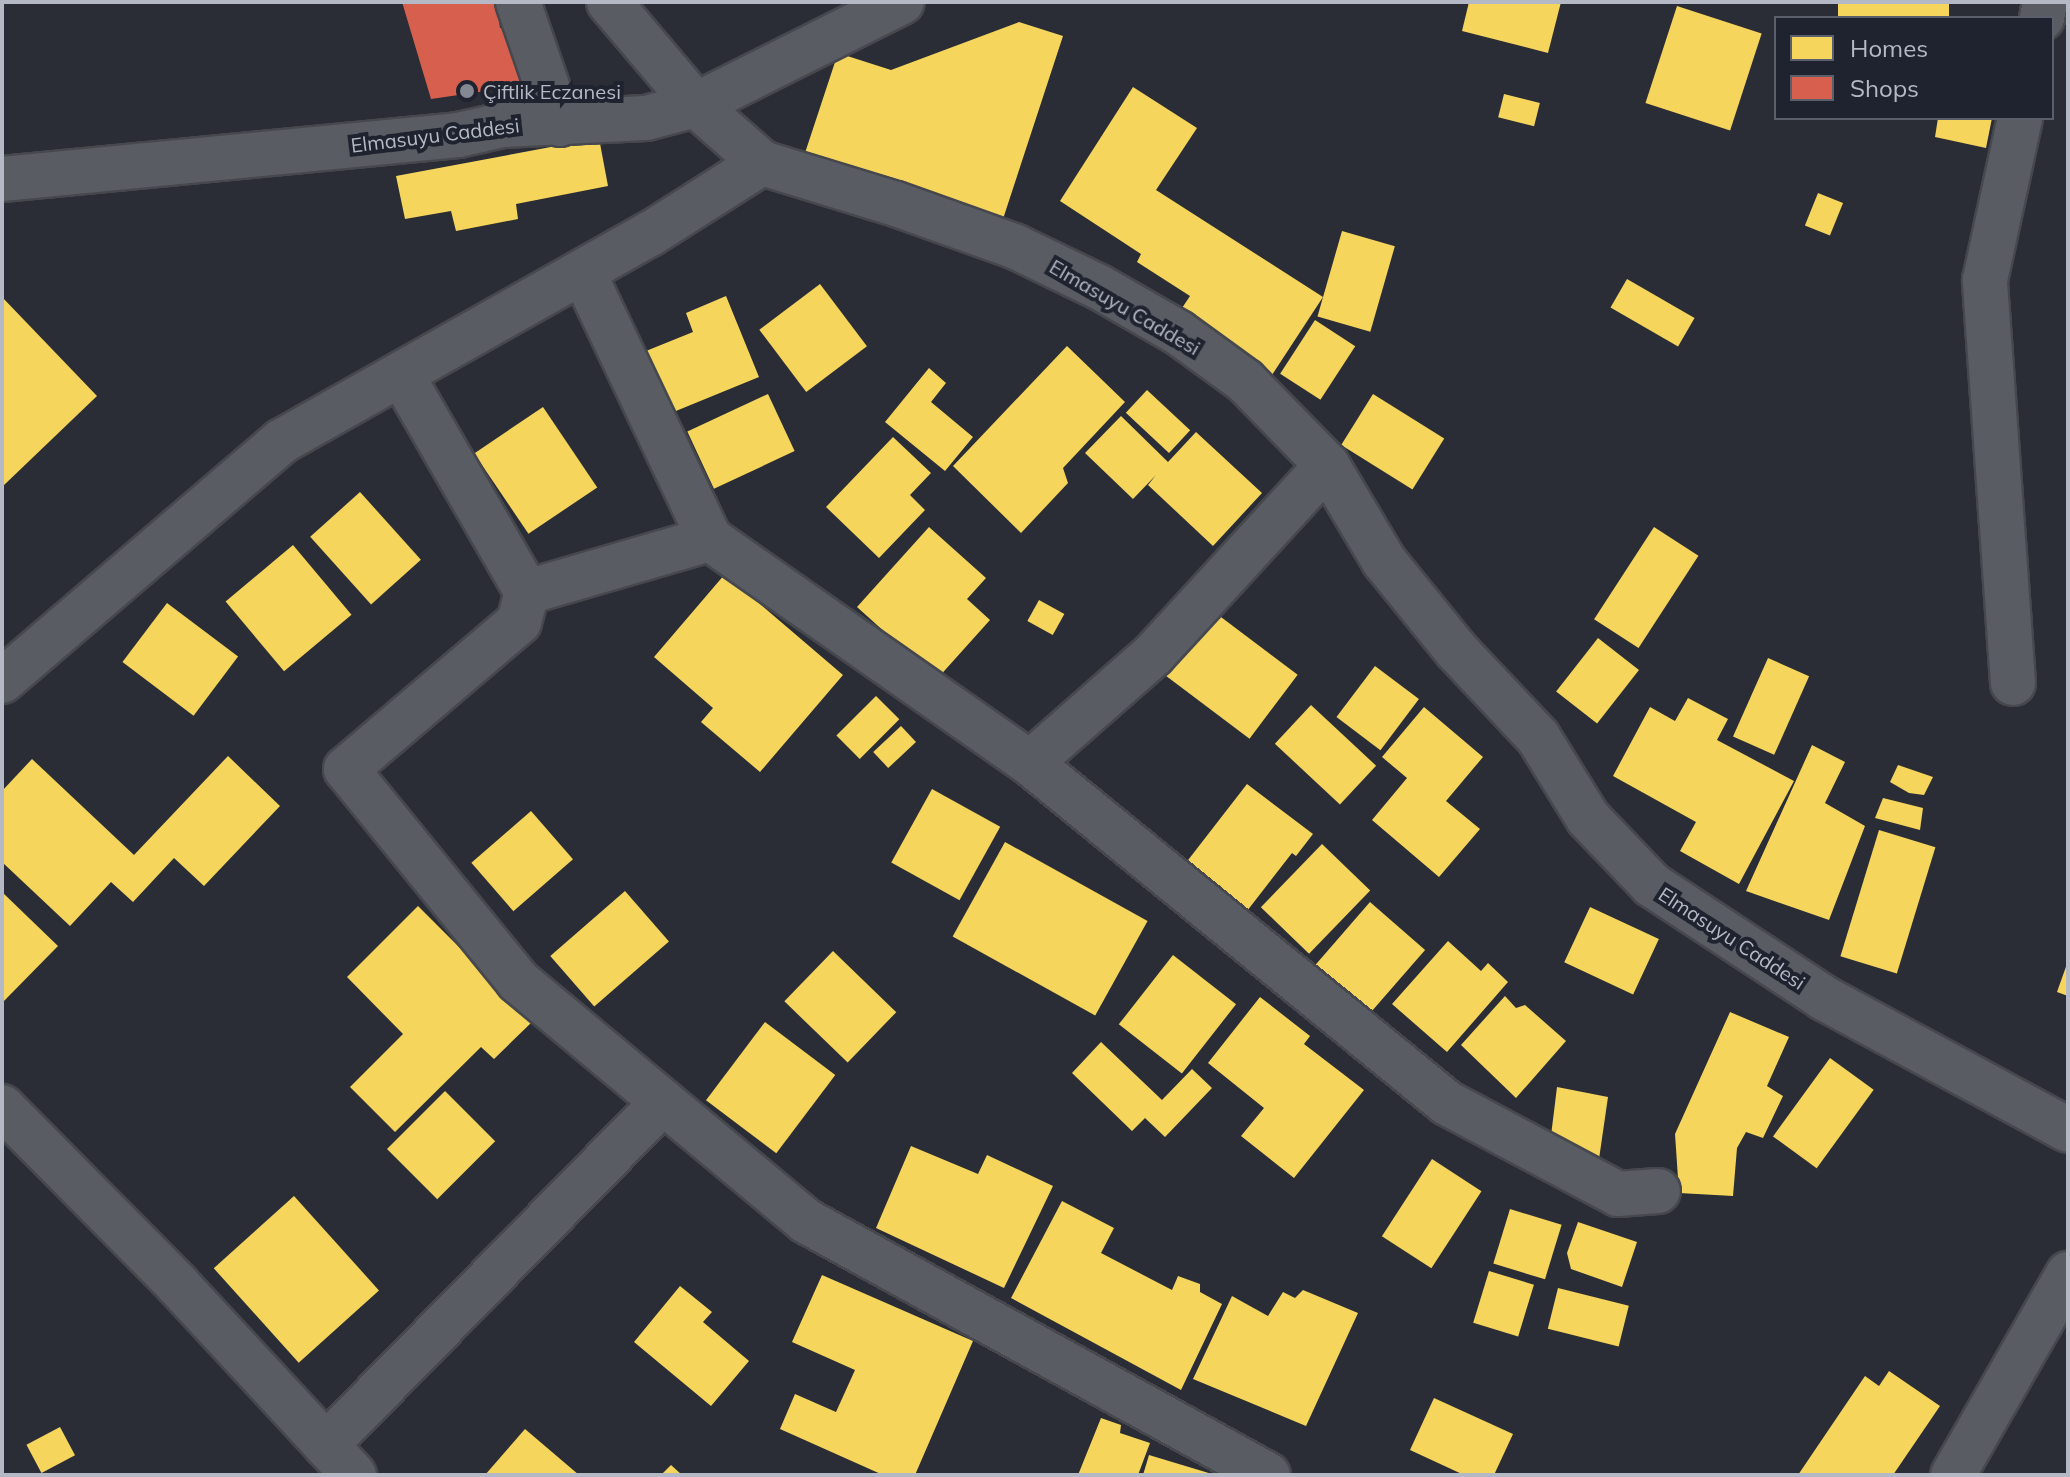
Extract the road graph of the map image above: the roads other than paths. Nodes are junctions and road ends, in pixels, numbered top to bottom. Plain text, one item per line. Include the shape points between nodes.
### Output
1 (518, 2) edge
2 (609, 2) edge
3 (902, 2) edge
4 (696, 105) junction
5 (2020, 120) edge
6 (560, 124) junction
7 (762, 163) junction
8 (2, 179) edge
9 (583, 272) junction
10 (401, 374) junction
11 (1327, 465) junction
12 (710, 539) junction
13 (527, 592) junction
14 (2, 681) edge
15 (2013, 683) dead end
16 (1030, 763) junction
17 (663, 1102) junction
18 (2, 1107) edge
19 (2068, 1130) edge
20 (1658, 1191) dead end
21 (2068, 1274) edge
22 (340, 1460) edge
23 (1268, 1475) edge
24 (1953, 1475) edge

1 - 6 street
2 - 4 street
3 - 4 street
4 - 6 street, Elmasuyu Caddesi via 646,118
4 - 7 street, Elmasuyu Caddesi
5 - 15 street via 1985,280
6 - 8 street, Elmasuyu Caddesi via 503,125 458,135
7 - 9 street
7 - 11 street, Elmasuyu Caddesi via 1014,246 1099,287 1179,333 1245,381
9 - 10 street
9 - 12 street
10 - 13 street
10 - 14 street via 282,441
11 - 16 street via 1154,654
11 - 19 street, Elmasuyu Caddesi via 1384,561 1456,650 1538,737 1588,818 1652,885 1824,998
12 - 13 street
12 - 16 street
13 - 17 street via 519,622 346,769 518,981
16 - 20 street via 1447,1103 1618,1194
17 - 22 street
17 - 23 street via 806,1221
18 - 22 street via 178,1285
21 - 24 street

